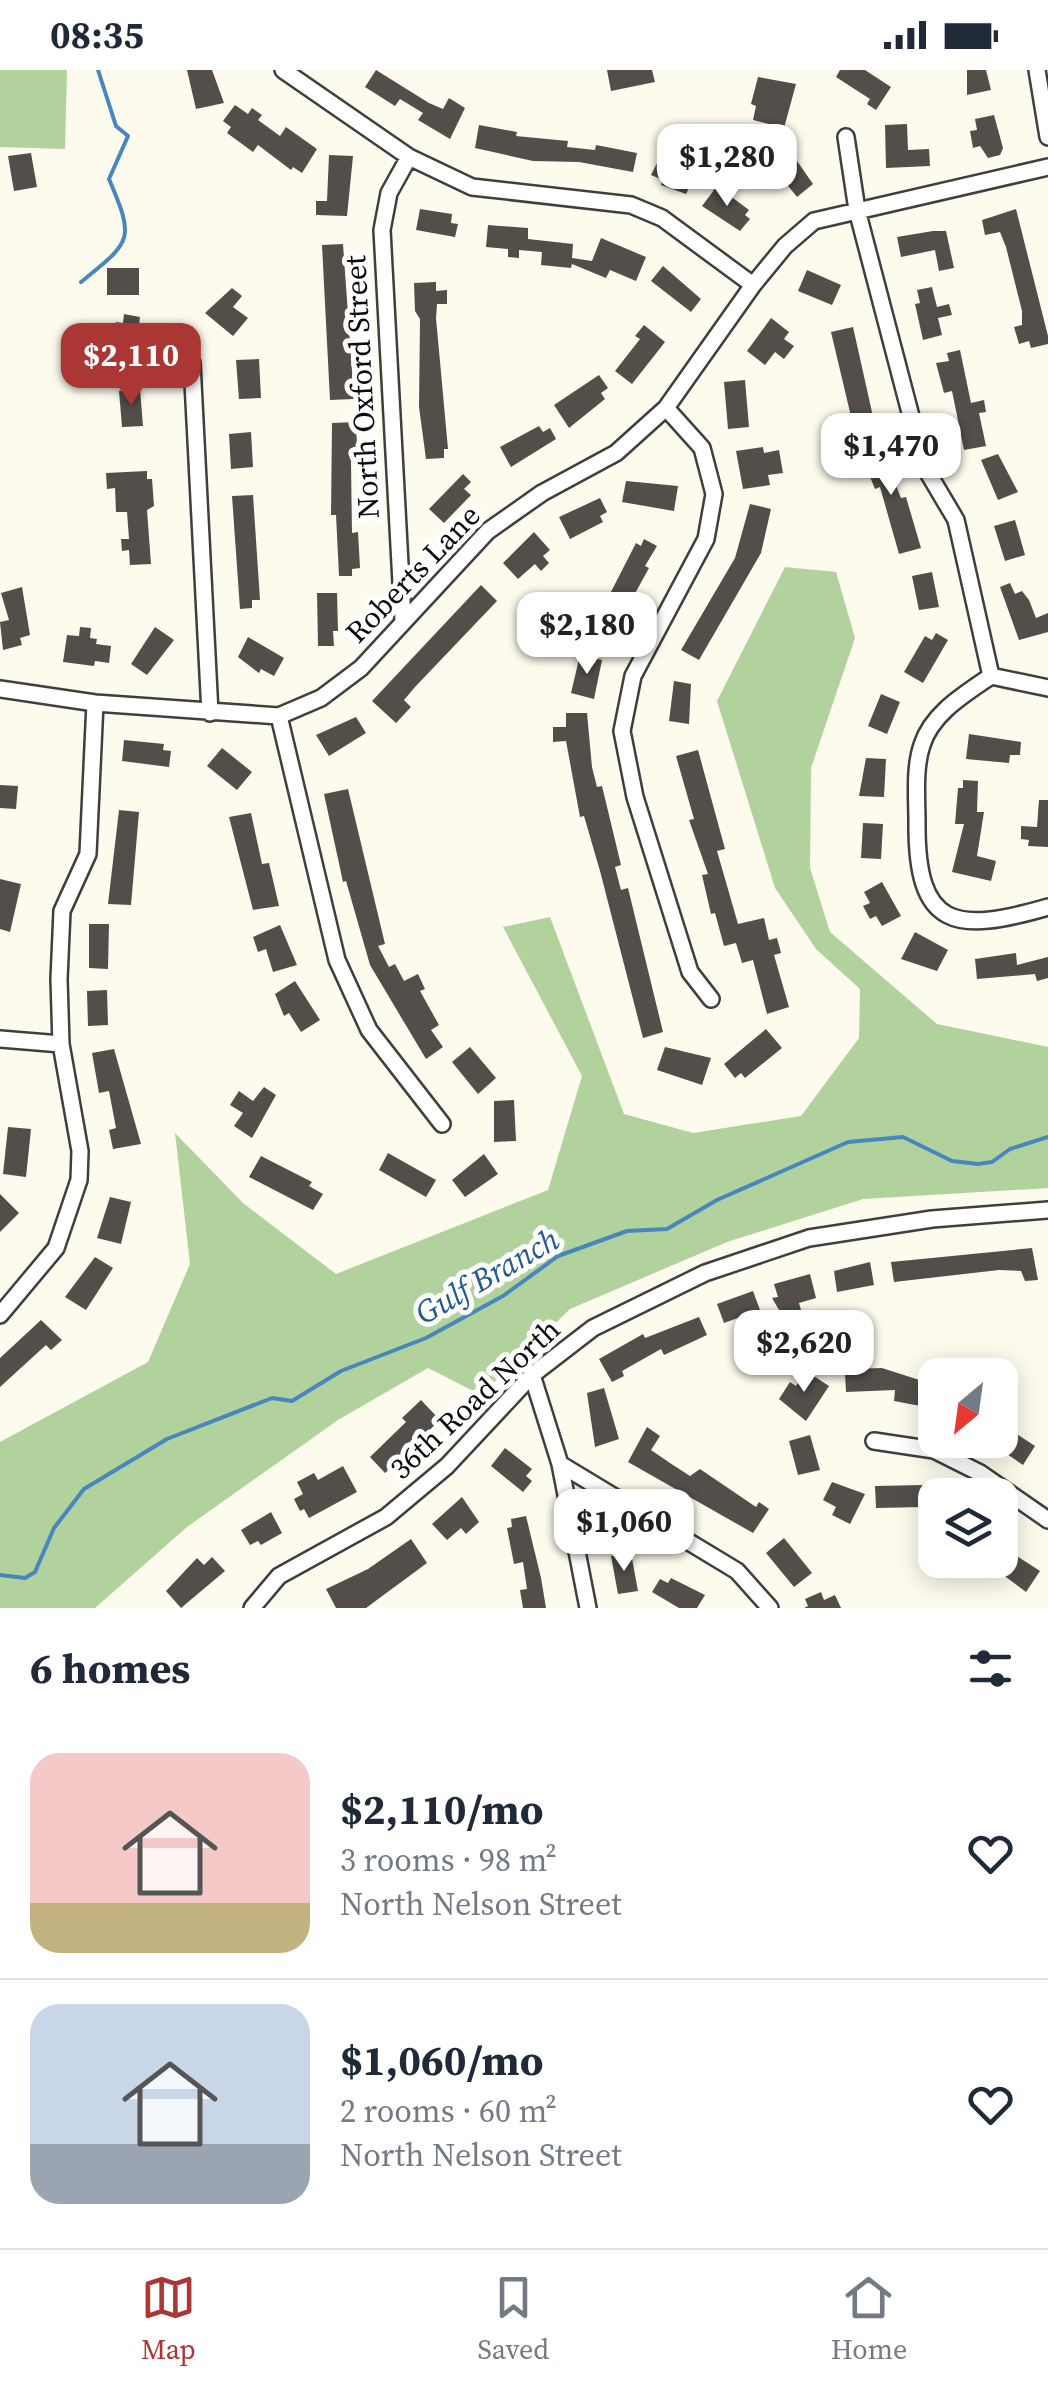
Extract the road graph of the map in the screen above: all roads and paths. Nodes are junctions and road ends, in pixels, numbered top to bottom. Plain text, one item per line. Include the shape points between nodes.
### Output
1 (283, 70) edge
2 (1037, 70) edge
3 (846, 137) dead end
4 (1048, 138) edge
5 (409, 157) junction
6 (1048, 167) edge
7 (857, 210) junction
8 (753, 285) junction
9 (192, 363) dead end
10 (666, 408) junction
11 (402, 620) junction
12 (991, 676) junction
13 (1048, 688) edge
14 (0, 689) edge
15 (96, 703) junction
16 (210, 713) junction
17 (279, 716) junction
18 (1048, 907) edge
19 (712, 1000) dead end
20 (0, 1039) edge
21 (61, 1044) junction
22 (442, 1124) dead end
23 (1048, 1210) edge
24 (0, 1315) edge
25 (532, 1375) junction
26 (874, 1441) dead end
27 (560, 1464) junction
28 (1048, 1520) edge
29 (252, 1608) edge
30 (588, 1608) edge
31 (770, 1608) edge

1 - 5 street
2 - 4 street
3 - 7 street
5 - 8 street via 472,187 631,205 662,218
5 - 11 street, North Oxford Street via 390,193 382,230
6 - 7 street, Roberts Lane
7 - 8 street, Roberts Lane via 814,220
7 - 12 street via 924,466 956,520
8 - 10 street, Roberts Lane
9 - 16 street
10 - 11 street, Roberts Lane via 616,453 488,531
10 - 19 street via 702,448 714,494 706,540 634,676 622,732 635,797 690,972
11 - 17 street, Roberts Lane via 361,668 322,698
12 - 13 street
12 - 18 street via 948,706 922,745 917,872 933,906 969,922
14 - 15 street, Roberts Lane
15 - 16 street, Roberts Lane
15 - 21 street via 88,854 62,912
16 - 17 street, Roberts Lane
17 - 22 street via 338,960 368,1030
20 - 21 street
21 - 24 street via 80,1180 56,1248
23 - 25 street, 36th Road North via 808,1238 704,1273 593,1328
25 - 27 street
25 - 29 street, 36th Road North via 448,1466 386,1517 279,1576
26 - 28 street via 934,1450
27 - 30 street
27 - 31 street via 737,1571

